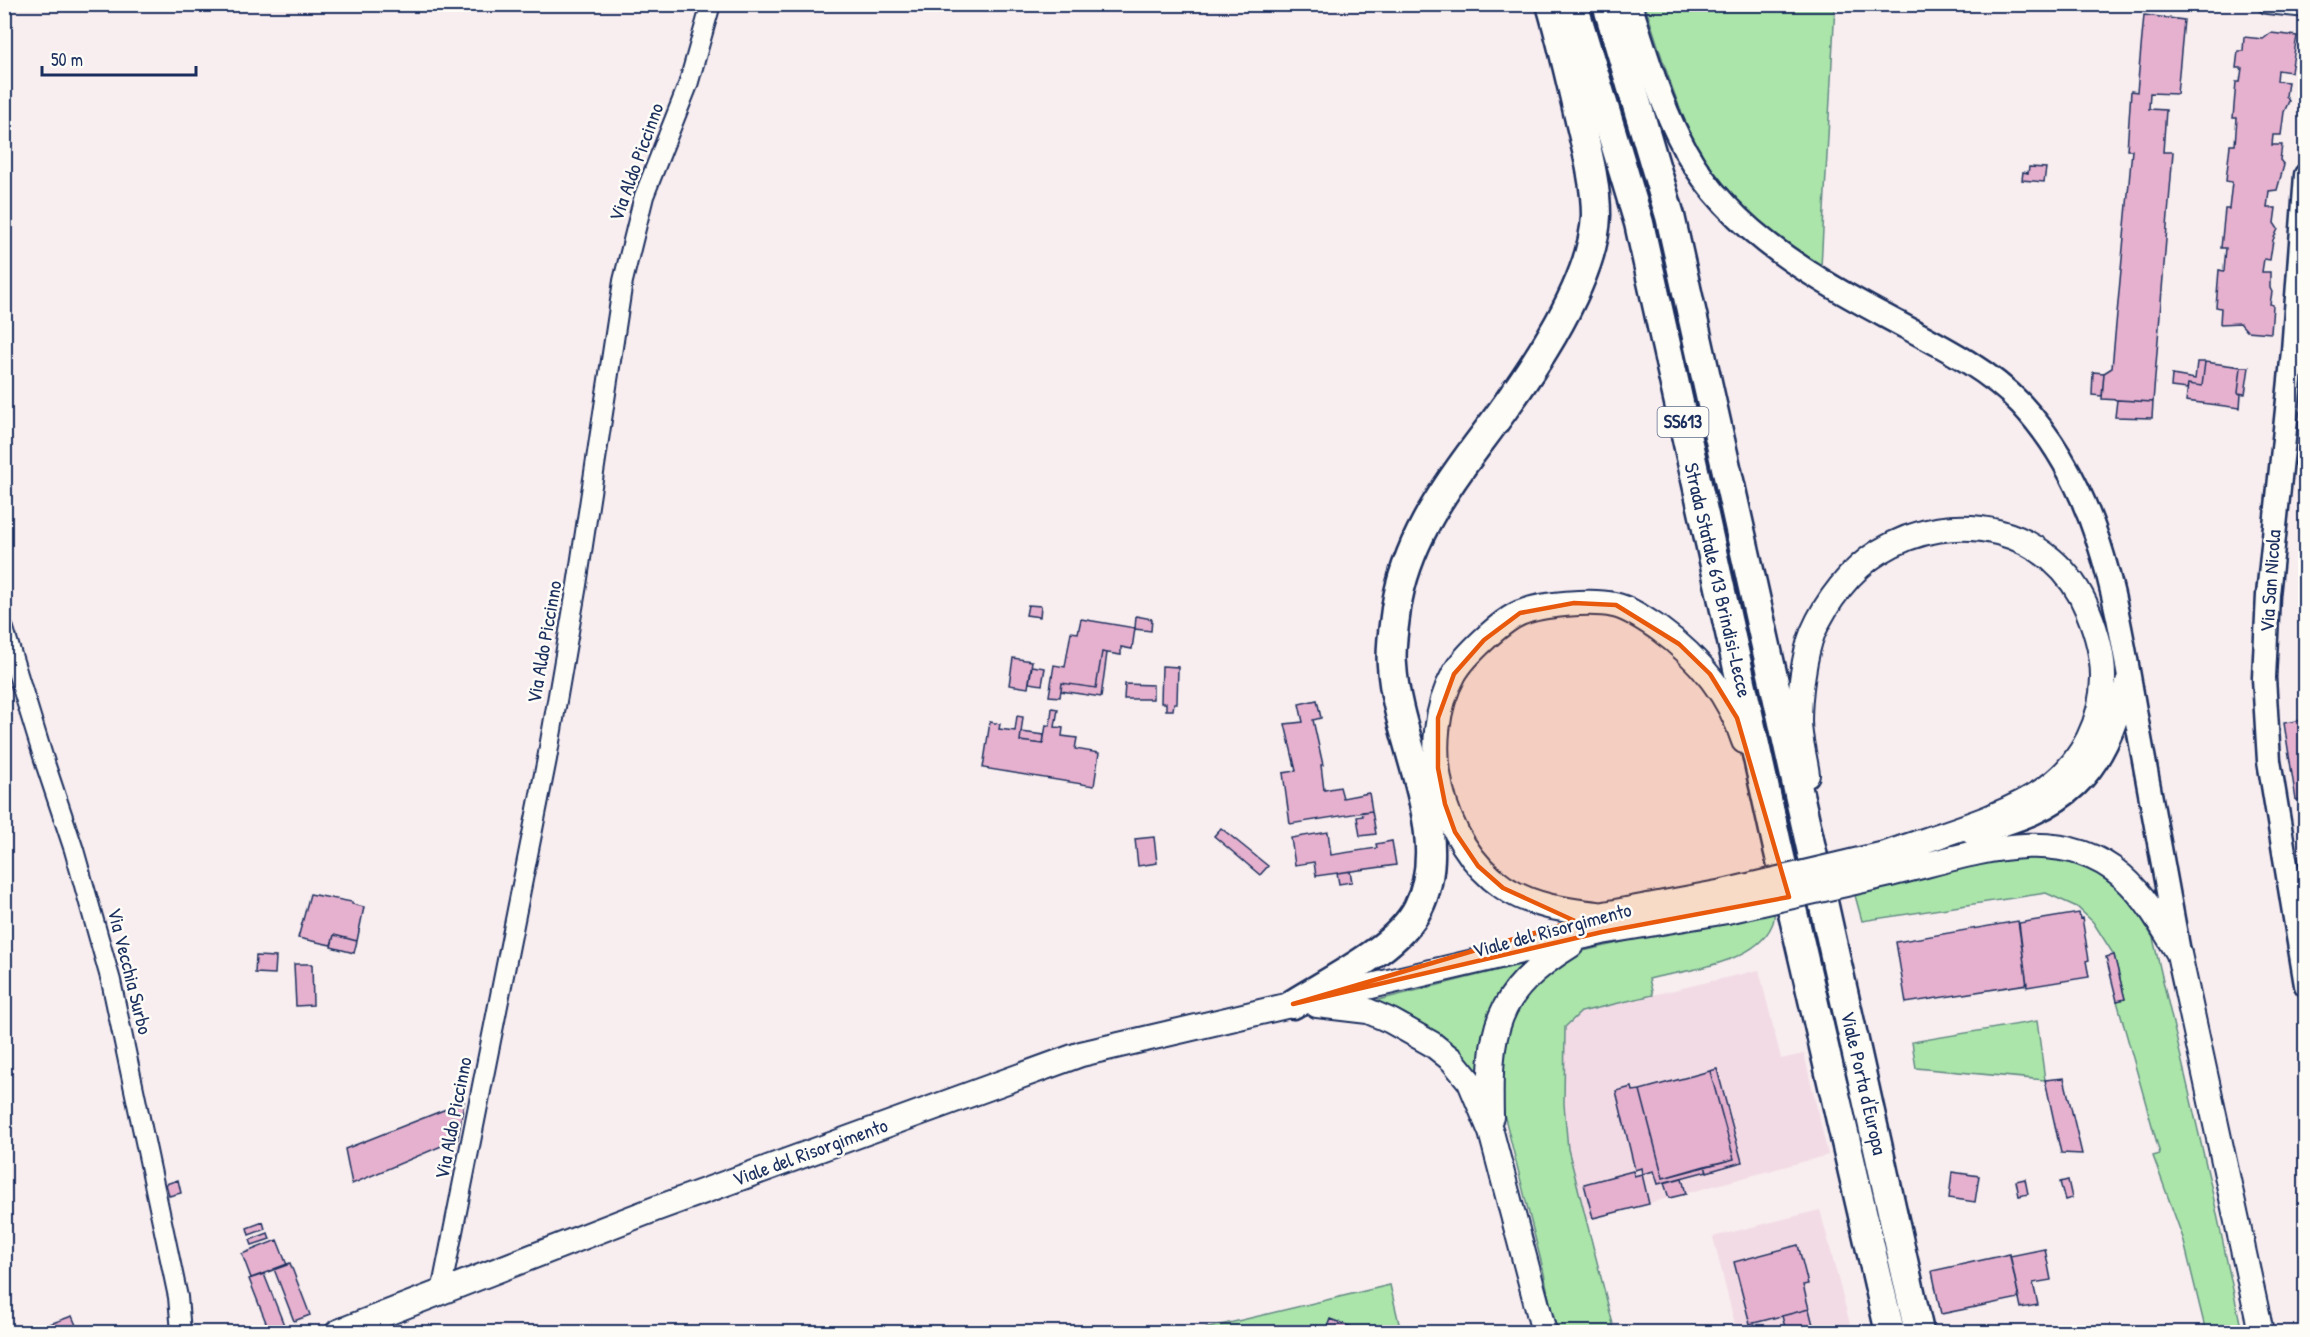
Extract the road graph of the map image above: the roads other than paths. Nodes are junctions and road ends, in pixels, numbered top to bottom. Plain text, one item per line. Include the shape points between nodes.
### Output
1 (711, 4) edge
2 (1551, 4) edge
3 (1573, 4) edge
4 (1607, 4) edge
5 (1630, 4) edge
6 (2267, 4) edge
7 (2306, 8) edge
8 (2306, 175) edge
9 (4, 629) edge
10 (2128, 674) junction
11 (1808, 834) junction
12 (1777, 844) junction
13 (1887, 864) junction
14 (1600, 923) junction
15 (2179, 954) junction
16 (2306, 985) edge
17 (1293, 1004) junction
18 (1491, 1132) junction
19 (441, 1293) junction
20 (181, 1332) edge
21 (338, 1332) edge
22 (1544, 1332) edge
23 (1890, 1332) edge
24 (1919, 1332) edge
25 (2261, 1332) edge

1 - 19 street, Via Aldo Piccinno via 688,85 644,196 622,281 547,759
2 - 17 highway via 1590,166 1596,215 1587,266 1544,348 1418,535 1396,606 1392,665 1430,841 1428,883 1417,910 1398,934
3 - 12 highway, Strada Statale 613 Brindisi-Lecce / SS613 via 1639,223
4 - 11 highway, Strada Statale 613 Brindisi-Lecce / SS613 via 1670,216
5 - 10 street via 1678,136 1705,181 1736,218 1784,257 1982,372 2021,404 2063,460 2091,516 2110,578
6 - 7 street
8 - 16 street, Via San Nicola via 2264,678 2269,761
9 - 20 street, Via Vecchia Surbo via 111,981 178,1297
10 - 13 street via 2120,711 2108,740 2086,777 2055,803 2016,822
10 - 15 street
11 - 13 main road via 1812,803 1799,722 1803,678 1813,633 1830,601 1852,574 1878,552 1906,538 1978,528 2015,536 2041,550 2067,572 2083,597 2103,662 2103,697 2092,733 2074,762 2049,786 2013,807
11 - 24 highway, Viale Porta d'Europa
12 - 14 main road via 1737,718 1710,674 1679,644 1645,619 1616,605 1574,603 1520,613 1484,640 1454,674 1438,718 1438,768 1445,804 1455,832 1478,866 1503,888 1546,907
12 - 23 highway, Viale Porta d'Europa
13 - 14 main road, Viale del Risorgimento, bridge via 1725,901
13 - 15 main road via 2019,845 2055,844 2090,855 2123,876 2153,912
14 - 17 main road, Viale del Risorgimento
14 - 18 main road via 1524,979 1509,998 1492,1046
15 - 25 main road
17 - 18 main road via 1368,1011 1432,1044 1470,1082
17 - 19 main road, Viale del Risorgimento via 1081,1054 655,1209
18 - 22 main road
19 - 21 main road, Viale del Risorgimento

